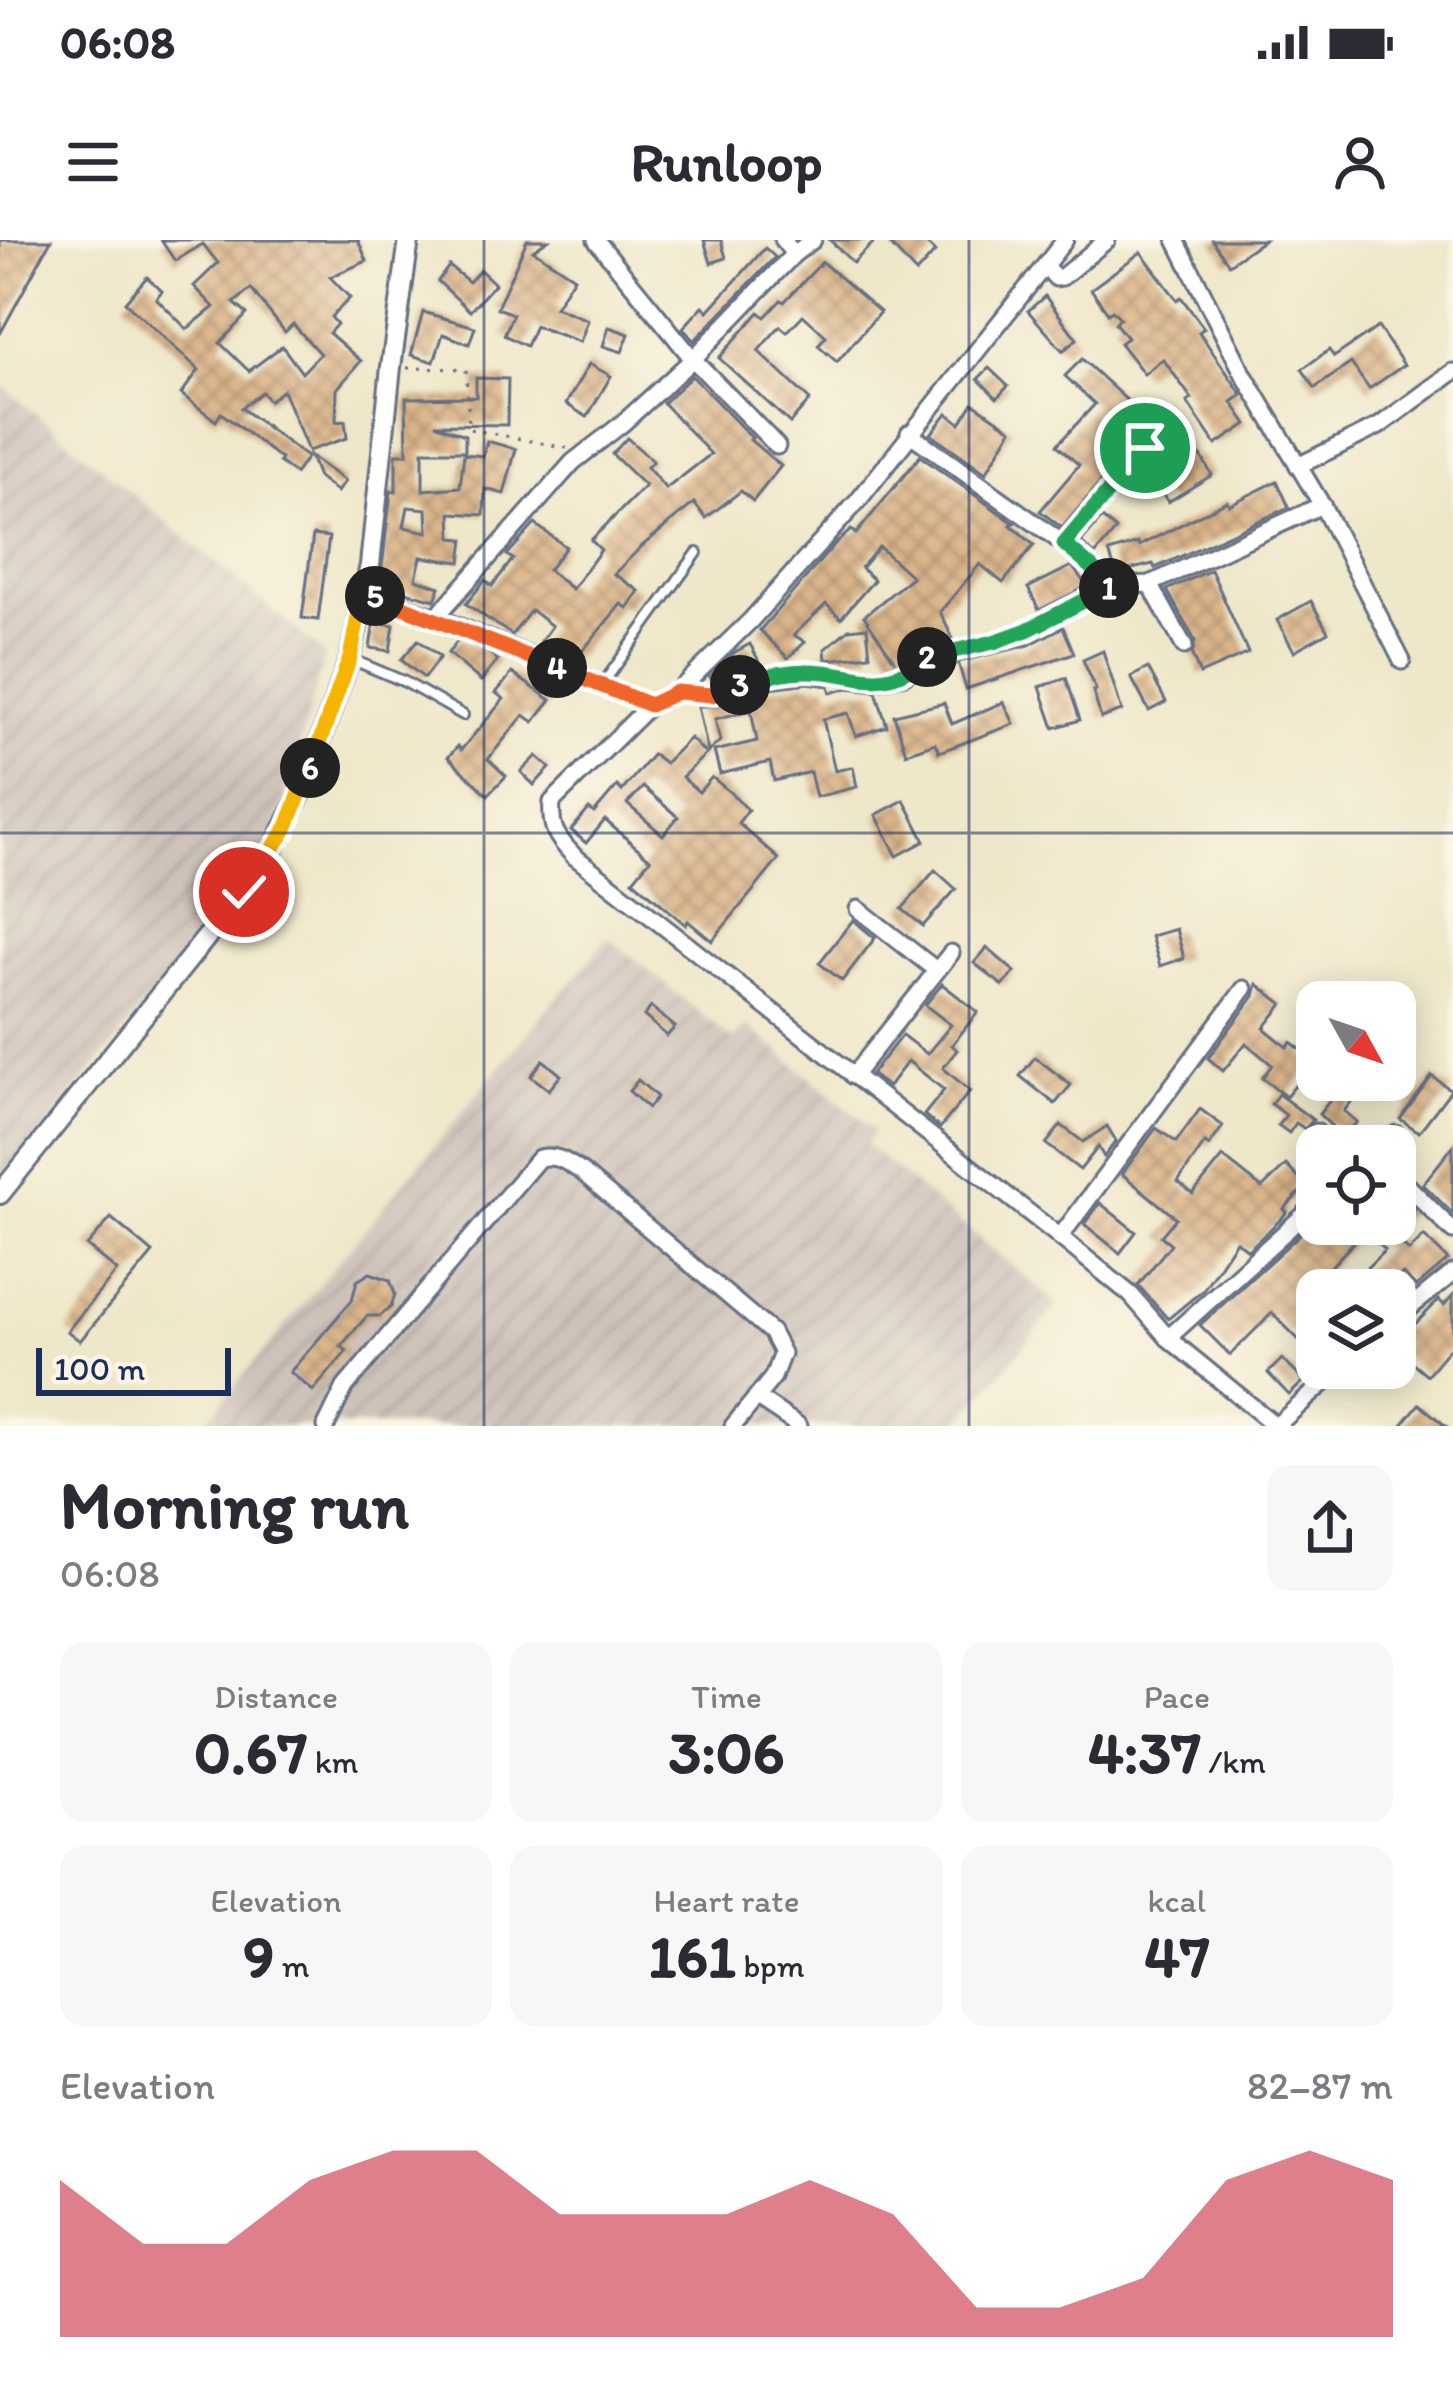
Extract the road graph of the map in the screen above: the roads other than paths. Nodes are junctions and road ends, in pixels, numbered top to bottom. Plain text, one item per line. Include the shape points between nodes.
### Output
1 (409, 240) edge
2 (596, 240) edge
3 (813, 240) edge
4 (1065, 240) edge
5 (1106, 240) edge
6 (1176, 240) edge
7 (788, 247) edge
8 (1045, 266) junction
9 (693, 358) junction
10 (1453, 372) edge
11 (910, 433) junction
12 (777, 446) dead end
13 (1145, 448) dead end
14 (1298, 466) junction
15 (1322, 506) junction
16 (1064, 544) junction
17 (697, 553) dead end
18 (1150, 584) junction
19 (1113, 586) junction
20 (363, 592) junction
21 (436, 617) junction
22 (1184, 646) dead end
23 (350, 658) junction
24 (1402, 662) dead end
25 (601, 686) junction
26 (677, 692) junction
27 (650, 705) junction
28 (463, 715) dead end
29 (858, 909) dead end
30 (951, 952) dead end
31 (936, 970) junction
32 (1244, 989) dead end
33 (853, 1076) junction
34 (0, 1194) edge
35 (1416, 1194) edge
36 (1296, 1222) edge
37 (1453, 1231) edge
38 (1060, 1237) junction
39 (1453, 1273) edge
40 (1416, 1304) edge
41 (1168, 1338) junction
42 (1317, 1389) edge
43 (756, 1397) junction
44 (326, 1426) edge
45 (733, 1426) edge
46 (799, 1426) edge
47 (1276, 1426) edge

1 - 20 street
2 - 9 street
3 - 7 street
4 - 8 street
5 - 8 street via 1062,277
6 - 14 street
7 - 9 street
8 - 11 street
9 - 12 street
9 - 21 street via 586,452
10 - 14 street via 1379,426
11 - 16 street
11 - 26 street via 782,587
13 - 16 street
14 - 15 street
15 - 18 street
15 - 24 street
16 - 19 street
17 - 25 lane
18 - 19 street
18 - 22 street
19 - 26 street via 1027,630 929,656 905,675 808,671 713,695
20 - 21 street
20 - 23 street
21 - 25 street
23 - 28 lane
23 - 34 street via 267,862
25 - 27 street
26 - 27 street
27 - 33 street via 552,802 555,836
29 - 31 street
30 - 31 street
31 - 33 street
32 - 38 street
33 - 38 street
35 - 37 street
36 - 41 street
38 - 41 street via 1131,1295
39 - 40 street
41 - 47 street
42 - 47 street
43 - 44 street via 782,1353 771,1331 582,1172 548,1156 345,1388
43 - 45 street
43 - 46 street

